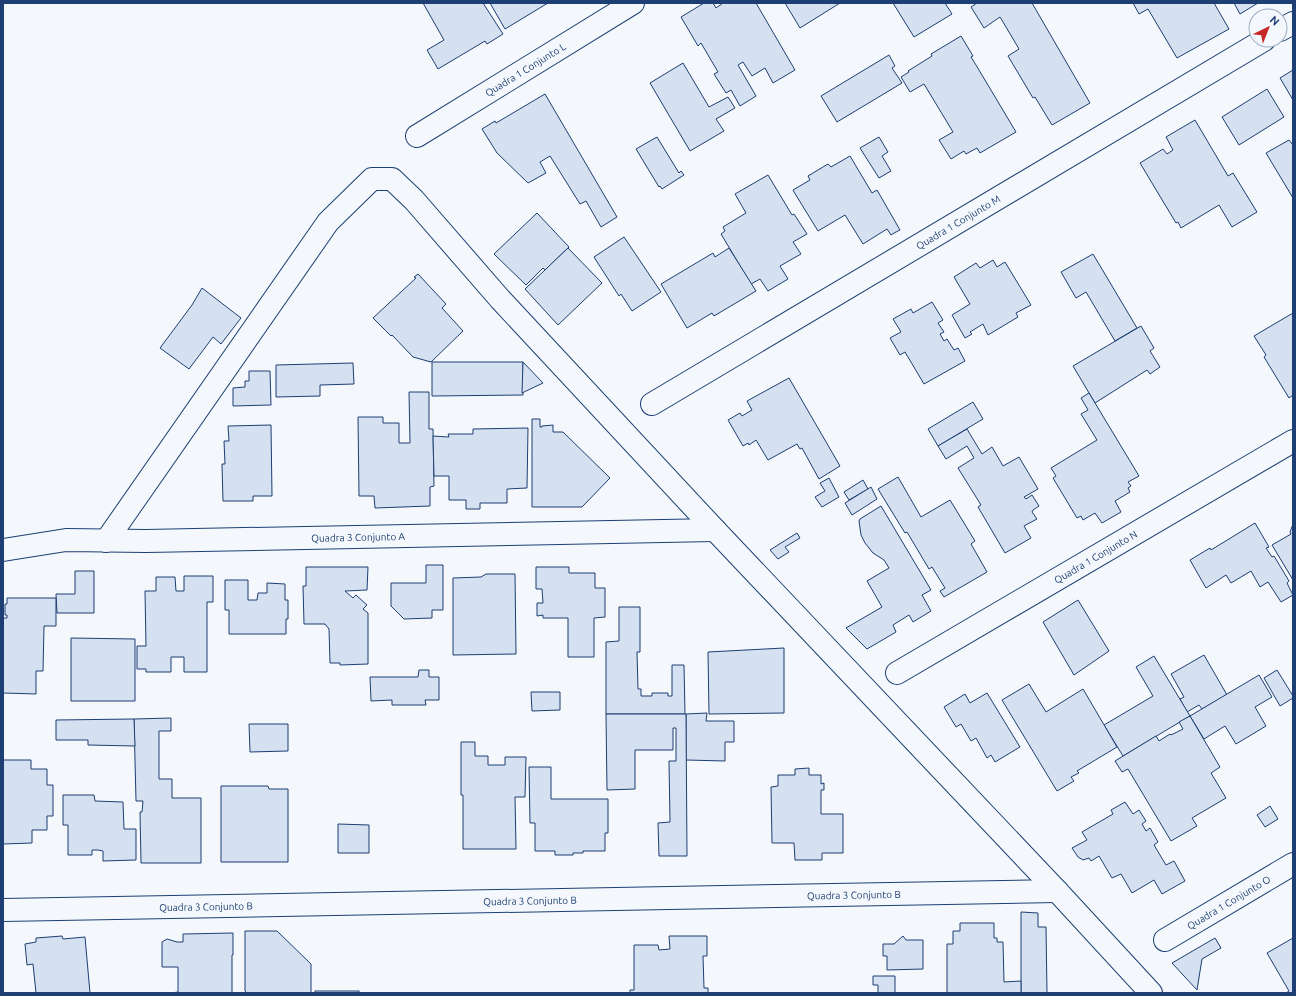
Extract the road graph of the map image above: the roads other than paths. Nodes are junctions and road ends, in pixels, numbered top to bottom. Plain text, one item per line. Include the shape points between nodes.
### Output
1 (633, 3) edge
2 (1251, 48) edge
3 (416, 136) dead end
4 (652, 404) dead end
5 (1293, 441) edge
6 (715, 530) junction
7 (106, 540) junction
8 (3, 550) edge
9 (897, 673) dead end
10 (1293, 864) edge
11 (1057, 891) junction
12 (3, 910) edge
13 (1165, 940) dead end
14 (1151, 993) edge

1 - 3 street, Quadra 1 Conjunto L
2 - 4 street, Quadra 1 Conjunto M
5 - 9 street, Quadra 1 Conjunto N
6 - 7 street, Quadra 3 Conjunto A
6 - 7 street via 500,299 414,200 392,180 372,179 328,222
6 - 11 street
7 - 8 street, Quadra 3 Conjunto A via 66,540
10 - 13 street, Quadra 1 Conjunto O
11 - 12 street, Quadra 3 Conjunto B
11 - 14 street

